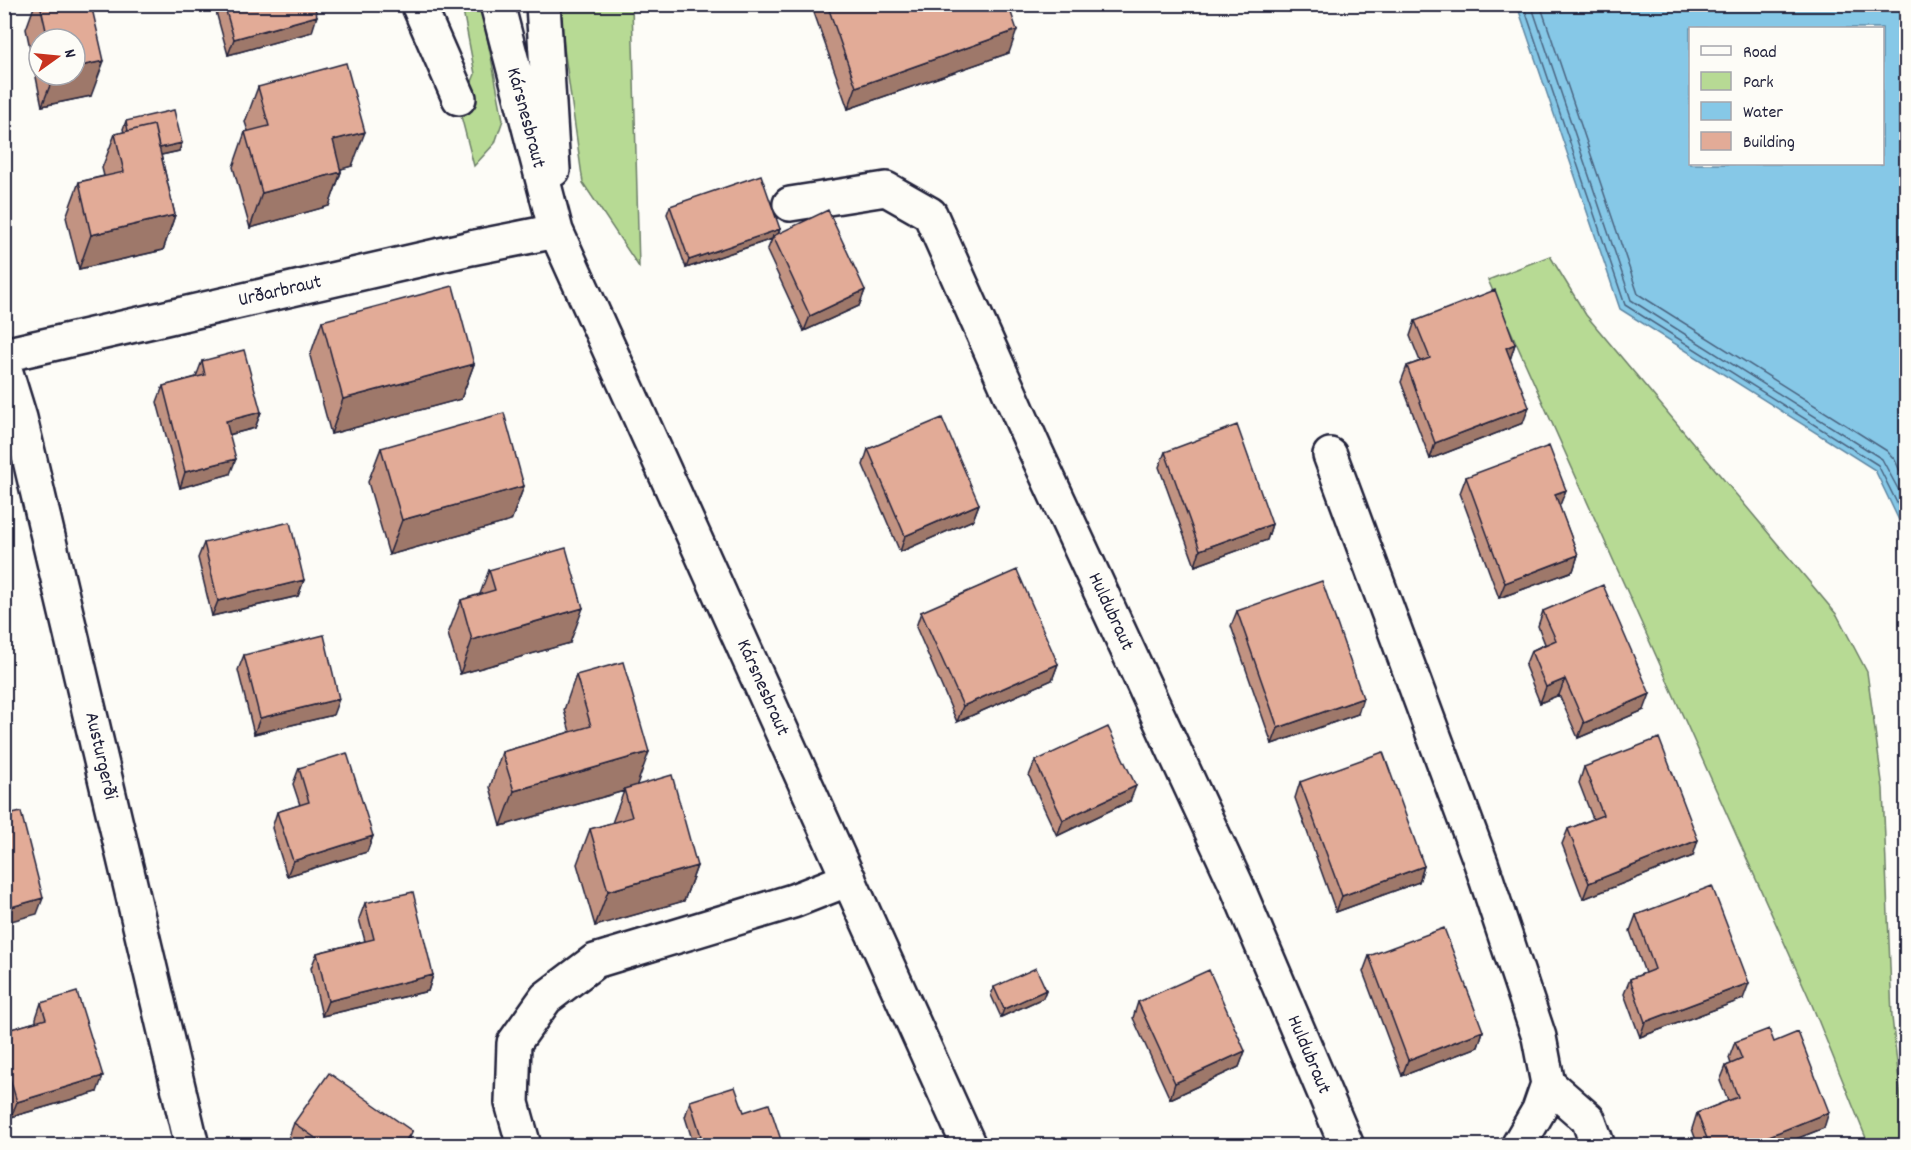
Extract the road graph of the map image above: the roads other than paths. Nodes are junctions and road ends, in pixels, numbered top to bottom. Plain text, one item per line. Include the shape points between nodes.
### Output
1 (418, 4) edge
2 (497, 4) edge
3 (543, 4) edge
4 (459, 98) dead end
5 (790, 204) dead end
6 (556, 231) junction
7 (4, 355) edge
8 (4, 366) edge
9 (1330, 455) dead end
10 (849, 879) junction
11 (1548, 1084) junction
12 (192, 1146) edge
13 (524, 1146) edge
14 (969, 1146) edge
15 (1347, 1146) edge
16 (1518, 1146) edge
17 (1598, 1146) edge

1 - 4 street
2 - 6 street, Kársnesbraut
3 - 6 street, Kársnesbraut
5 - 15 street, Huldubraut via 886,189 930,214 1236,884
6 - 7 street, Urðarbraut
6 - 10 street, Kársnesbraut
8 - 12 street, Austurgerði via 23,429
9 - 11 street via 1481,863 1539,1037
10 - 13 street via 793,901 596,961 546,998 514,1043 512,1103
10 - 14 street, Kársnesbraut
11 - 16 street via 1539,1110
11 - 17 street via 1588,1119

